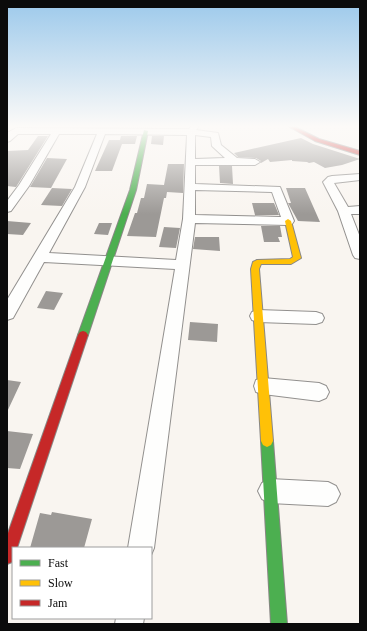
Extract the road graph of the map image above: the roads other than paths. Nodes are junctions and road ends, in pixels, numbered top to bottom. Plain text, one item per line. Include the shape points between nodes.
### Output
1 (42, 155) edge
2 (93, 155) edge
3 (141, 155) edge
4 (191, 155) edge
5 (228, 155) edge
6 (234, 161) junction
7 (190, 162) junction
8 (255, 162) dead end
9 (360, 177) edge
10 (191, 187) junction
11 (7, 209) edge
12 (360, 210) edge
13 (344, 211) junction
14 (189, 219) junction
15 (288, 221) junction
16 (360, 253) edge
17 (40, 257) junction
18 (108, 261) junction
19 (182, 265) junction
20 (7, 314) edge
21 (258, 316) junction
22 (316, 318) dead end
23 (263, 386) junction
24 (319, 392) dead end
25 (270, 491) junction
26 (328, 494) dead end
27 (140, 547) edge
28 (7, 557) edge
29 (279, 624) edge

1 - 11 street
2 - 17 street via 80,187
3 - 18 street via 133,190
4 - 7 street
5 - 6 street
6 - 7 street
6 - 8 street
7 - 10 street
9 - 13 street via 332,179 328,182
10 - 14 street
10 - 15 street via 276,189
12 - 13 street
13 - 16 street
14 - 15 street
14 - 19 street
15 - 21 street via 297,258 291,261 256,264
17 - 18 street
17 - 20 street
18 - 19 street
18 - 28 street
19 - 27 street
21 - 22 street
21 - 23 street
23 - 24 street
23 - 25 street
25 - 26 street
25 - 29 street

